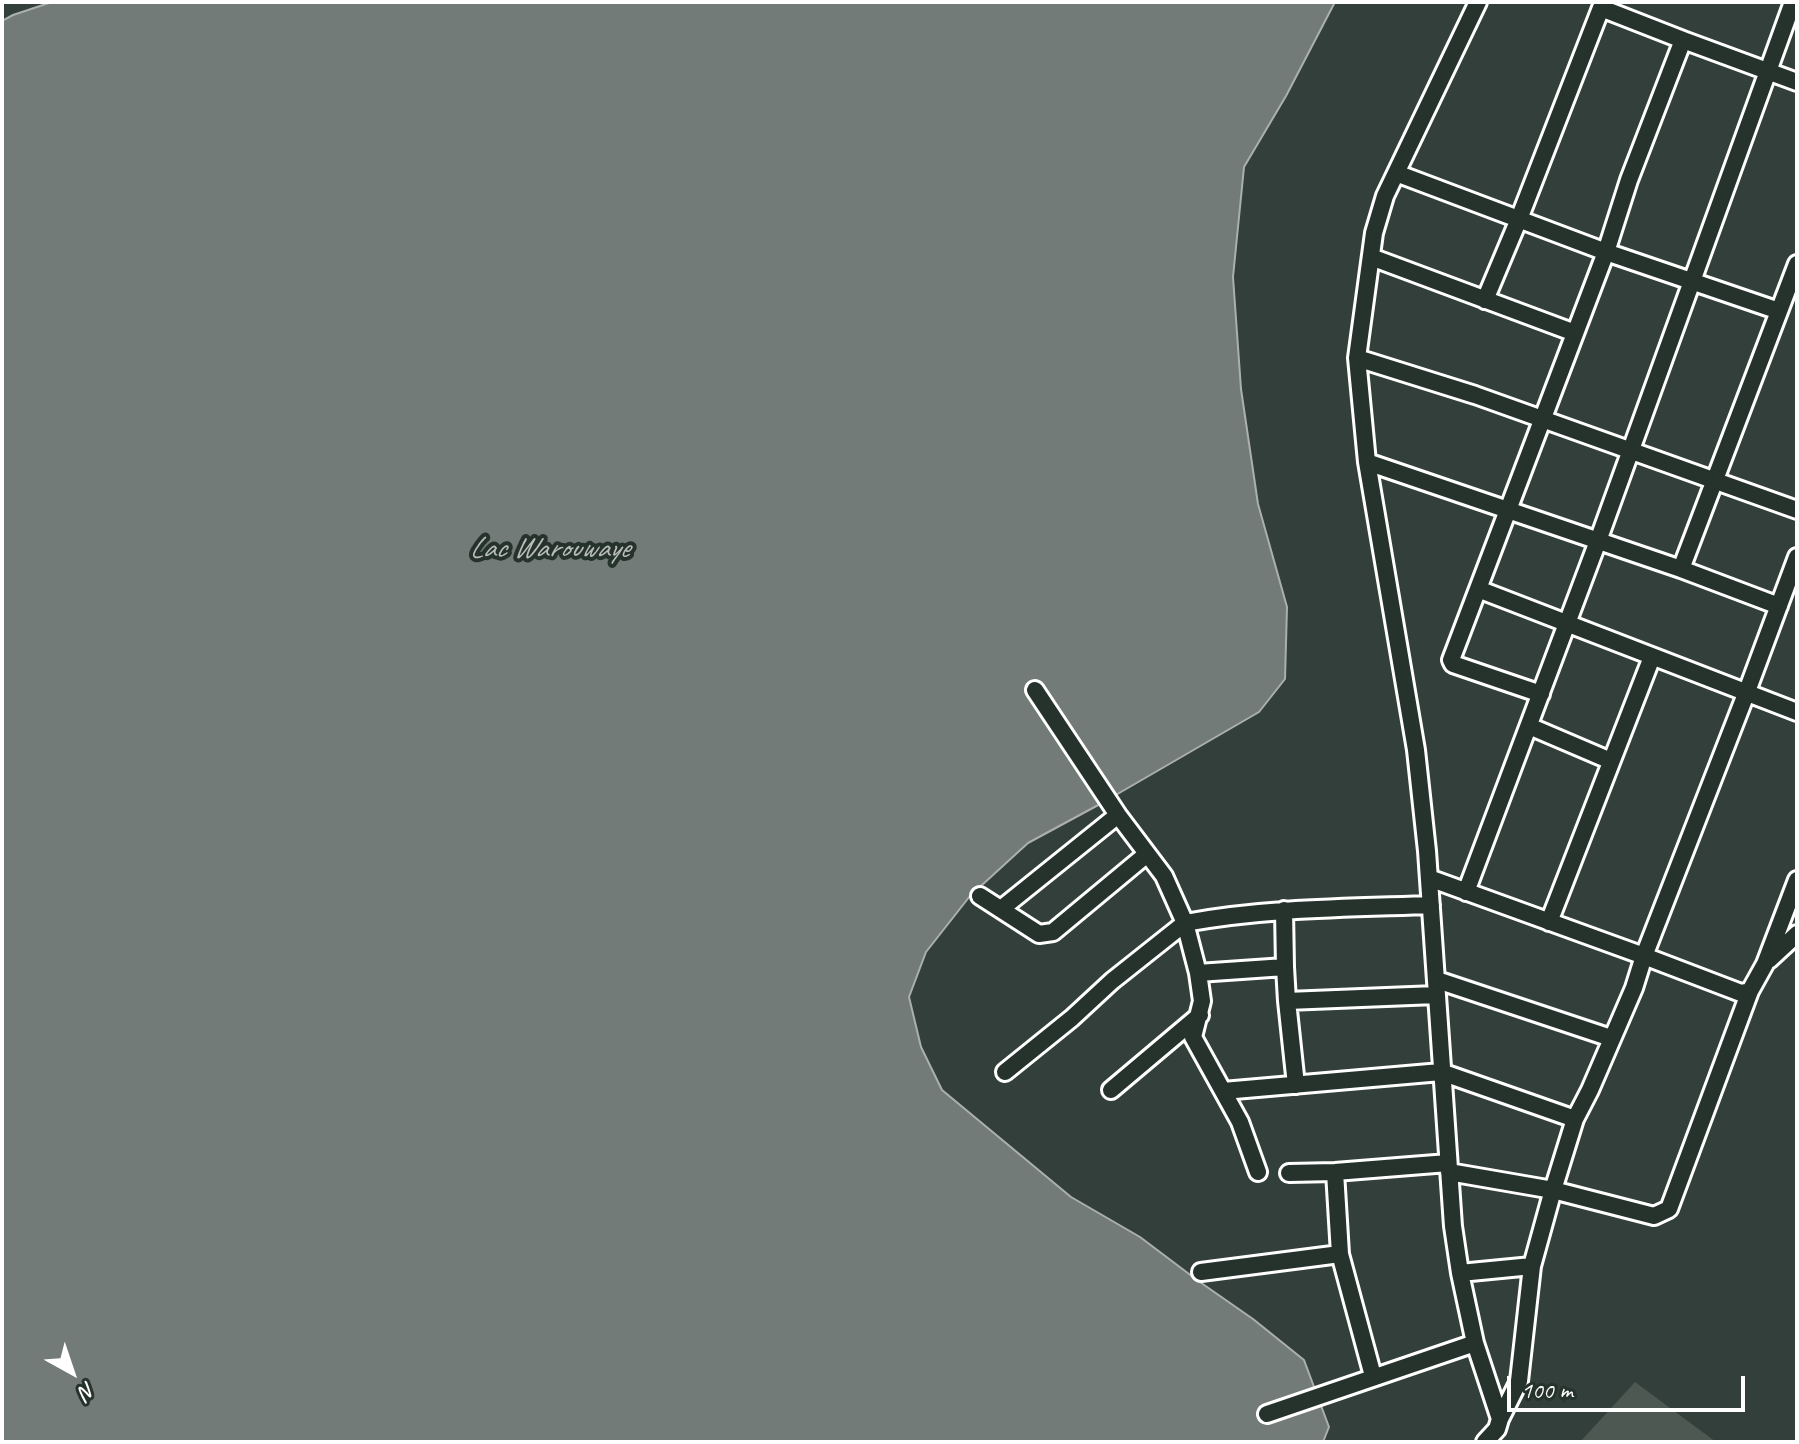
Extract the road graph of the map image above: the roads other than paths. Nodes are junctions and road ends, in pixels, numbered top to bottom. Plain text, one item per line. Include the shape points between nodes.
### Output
1 (1478, 2) edge
2 (1793, 2) edge
3 (1594, 5) edge
4 (1683, 40) junction
5 (1768, 71) junction
6 (1797, 82) edge
7 (1396, 173) junction
8 (1519, 219) junction
9 (1606, 252) junction
10 (1371, 257) junction
11 (1797, 264) edge
12 (1693, 281) junction
13 (1485, 300) junction
14 (1779, 311) junction
15 (1575, 333) junction
16 (1357, 358) junction
17 (1542, 420) junction
18 (1630, 452) junction
19 (1367, 462) junction
20 (1715, 482) junction
21 (1507, 509) junction
22 (1797, 510) edge
23 (1598, 541) junction
24 (1797, 557) edge
25 (1681, 569) junction
26 (1478, 589) junction
27 (1779, 606) junction
28 (1567, 624) junction
29 (1652, 657) junction
30 (1035, 690) dead end
31 (1541, 694) junction
32 (1746, 694) junction
33 (1797, 712) edge
34 (1529, 726) junction
35 (1611, 761) junction
36 (1118, 815) junction
37 (1147, 854) junction
38 (1429, 878) junction
39 (1797, 880) edge
40 (1466, 892) junction
41 (980, 896) dead end
42 (1431, 905) junction
43 (1001, 909) junction
44 (1284, 910) junction
45 (1549, 922) junction
46 (1185, 923) junction
47 (1797, 934) edge
48 (1644, 956) junction
49 (1765, 964) junction
50 (1285, 967) junction
51 (1198, 973) junction
52 (1437, 988) junction
53 (1750, 991) junction
54 (1287, 1001) junction
55 (1200, 1015) junction
56 (1611, 1038) junction
57 (1005, 1072) dead end
58 (1441, 1072) junction
59 (1296, 1085) junction
60 (1111, 1090) dead end
61 (1223, 1091) junction
62 (1575, 1119) junction
63 (1449, 1168) junction
64 (1258, 1172) dead end
65 (1335, 1172) junction
66 (1289, 1173) dead end
67 (1553, 1190) junction
68 (1340, 1254) junction
69 (1532, 1266) junction
70 (1201, 1272) dead end
71 (1460, 1273) junction
72 (1475, 1343) junction
73 (1373, 1376) junction
74 (1267, 1414) dead end
75 (1500, 1419) junction
76 (1485, 1442) edge

1 - 7 street
2 - 5 street
3 - 4 street
3 - 8 street
4 - 5 street
4 - 9 street
5 - 6 street
5 - 12 street
7 - 8 street
7 - 10 street
8 - 9 street
8 - 13 street
9 - 12 street
9 - 15 street
10 - 13 street
10 - 16 street
11 - 14 street
12 - 14 street
12 - 18 street
13 - 15 street
14 - 20 street
15 - 17 street
16 - 17 street
16 - 19 street
17 - 18 street
17 - 21 street
18 - 20 street
18 - 23 street
19 - 21 street
19 - 38 street via 1416,750
20 - 22 street
20 - 25 street
21 - 23 street
21 - 26 street
23 - 25 street
23 - 28 street
24 - 27 street
25 - 27 street
26 - 28 street
26 - 31 street via 1453,664
27 - 32 street
28 - 29 street
28 - 31 street
29 - 32 street
29 - 35 street
30 - 36 street
31 - 34 street
32 - 33 street
32 - 48 street
34 - 35 street
34 - 40 street
35 - 45 street
36 - 37 street
36 - 43 street
37 - 43 street via 1053,932 1039,934
37 - 46 street via 1164,876
38 - 40 street
38 - 42 street
39 - 49 street
40 - 45 street
41 - 43 street
42 - 44 street
42 - 52 street
44 - 46 street
44 - 50 street
45 - 48 street
46 - 51 street
46 - 57 street
47 - 49 street
48 - 53 street via 1741,993
48 - 56 street
49 - 53 street
50 - 51 street
50 - 54 street
51 - 55 street
52 - 54 street
52 - 56 street
52 - 58 street
53 - 67 street via 1669,1209 1654,1216
54 - 59 street
55 - 60 street
55 - 61 street via 1193,1037
56 - 62 street
58 - 59 street
58 - 62 street
58 - 63 street
59 - 61 street
61 - 64 street
62 - 67 street
63 - 65 street
63 - 67 street
63 - 71 street
65 - 66 street
65 - 68 street
67 - 69 street
68 - 70 street
68 - 73 street
69 - 71 street
69 - 75 street via 1519,1381
71 - 72 street
72 - 73 street
72 - 75 street
73 - 74 street
75 - 76 street

